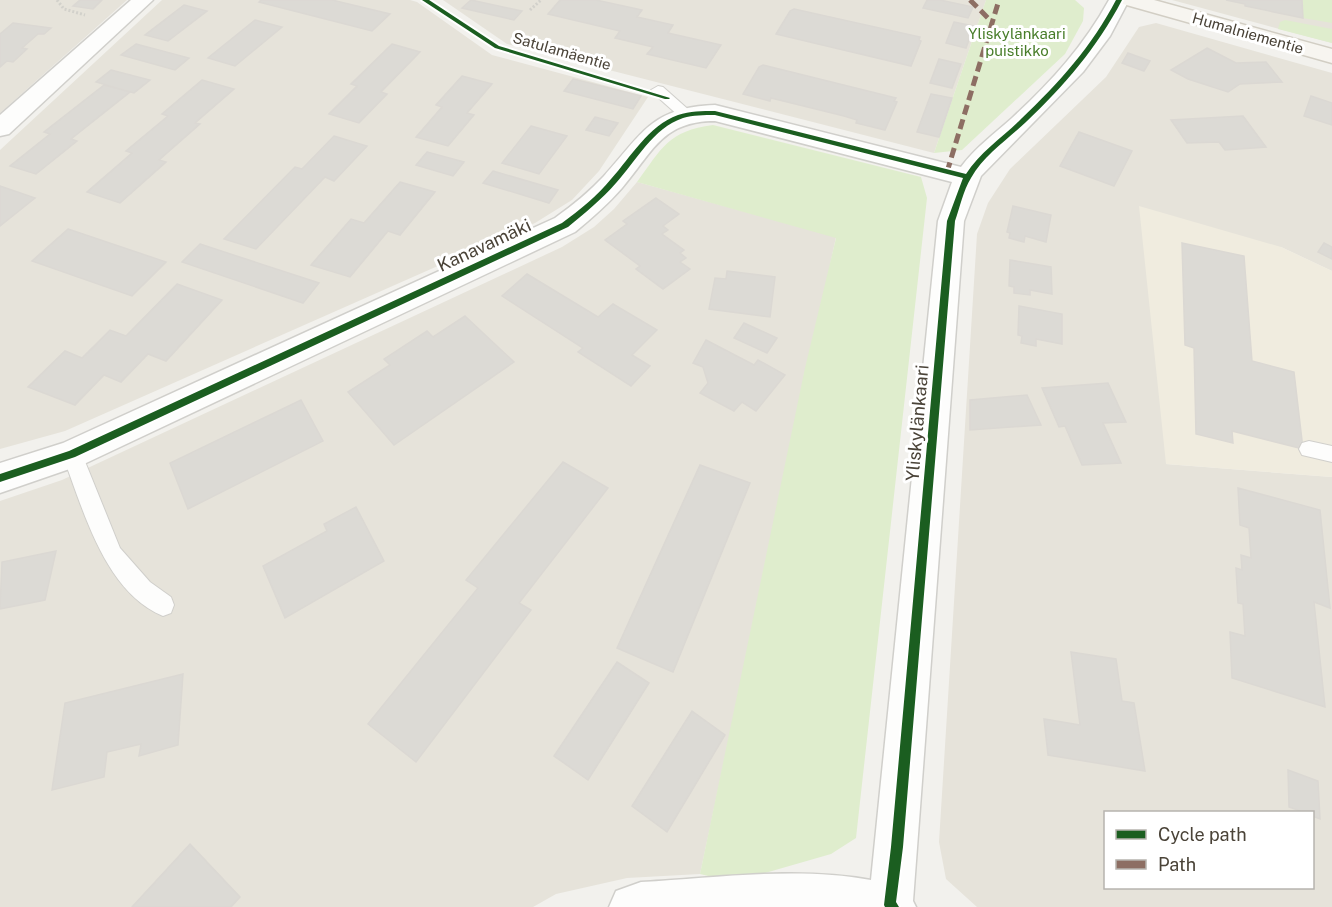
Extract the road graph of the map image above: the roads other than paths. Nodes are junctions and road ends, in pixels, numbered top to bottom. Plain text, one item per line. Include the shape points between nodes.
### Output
1 (143, 0) edge
2 (1119, 0) edge
3 (1130, 0) edge
4 (1332, 56) edge
5 (658, 90) dead end
6 (685, 114) junction
7 (0, 128) edge
8 (967, 177) junction
9 (1309, 449) dead end
10 (72, 454) junction
11 (1332, 454) edge
12 (0, 478) edge
13 (164, 605) dead end
14 (892, 906) edge
15 (632, 907) edge

1 - 7 street
2 - 8 street, Yliskylänkaari via 1083,60
3 - 4 street, Humalniementie
5 - 6 lane
6 - 8 street, Kanavamäki via 715,113
6 - 10 street, Kanavamäki via 659,128 600,196 565,225
8 - 14 street, Yliskylänkaari via 951,221
9 - 11 lane
10 - 12 street, Kanavamäki
10 - 13 lane via 112,554 142,589
14 - 15 street via 842,897 805,896

